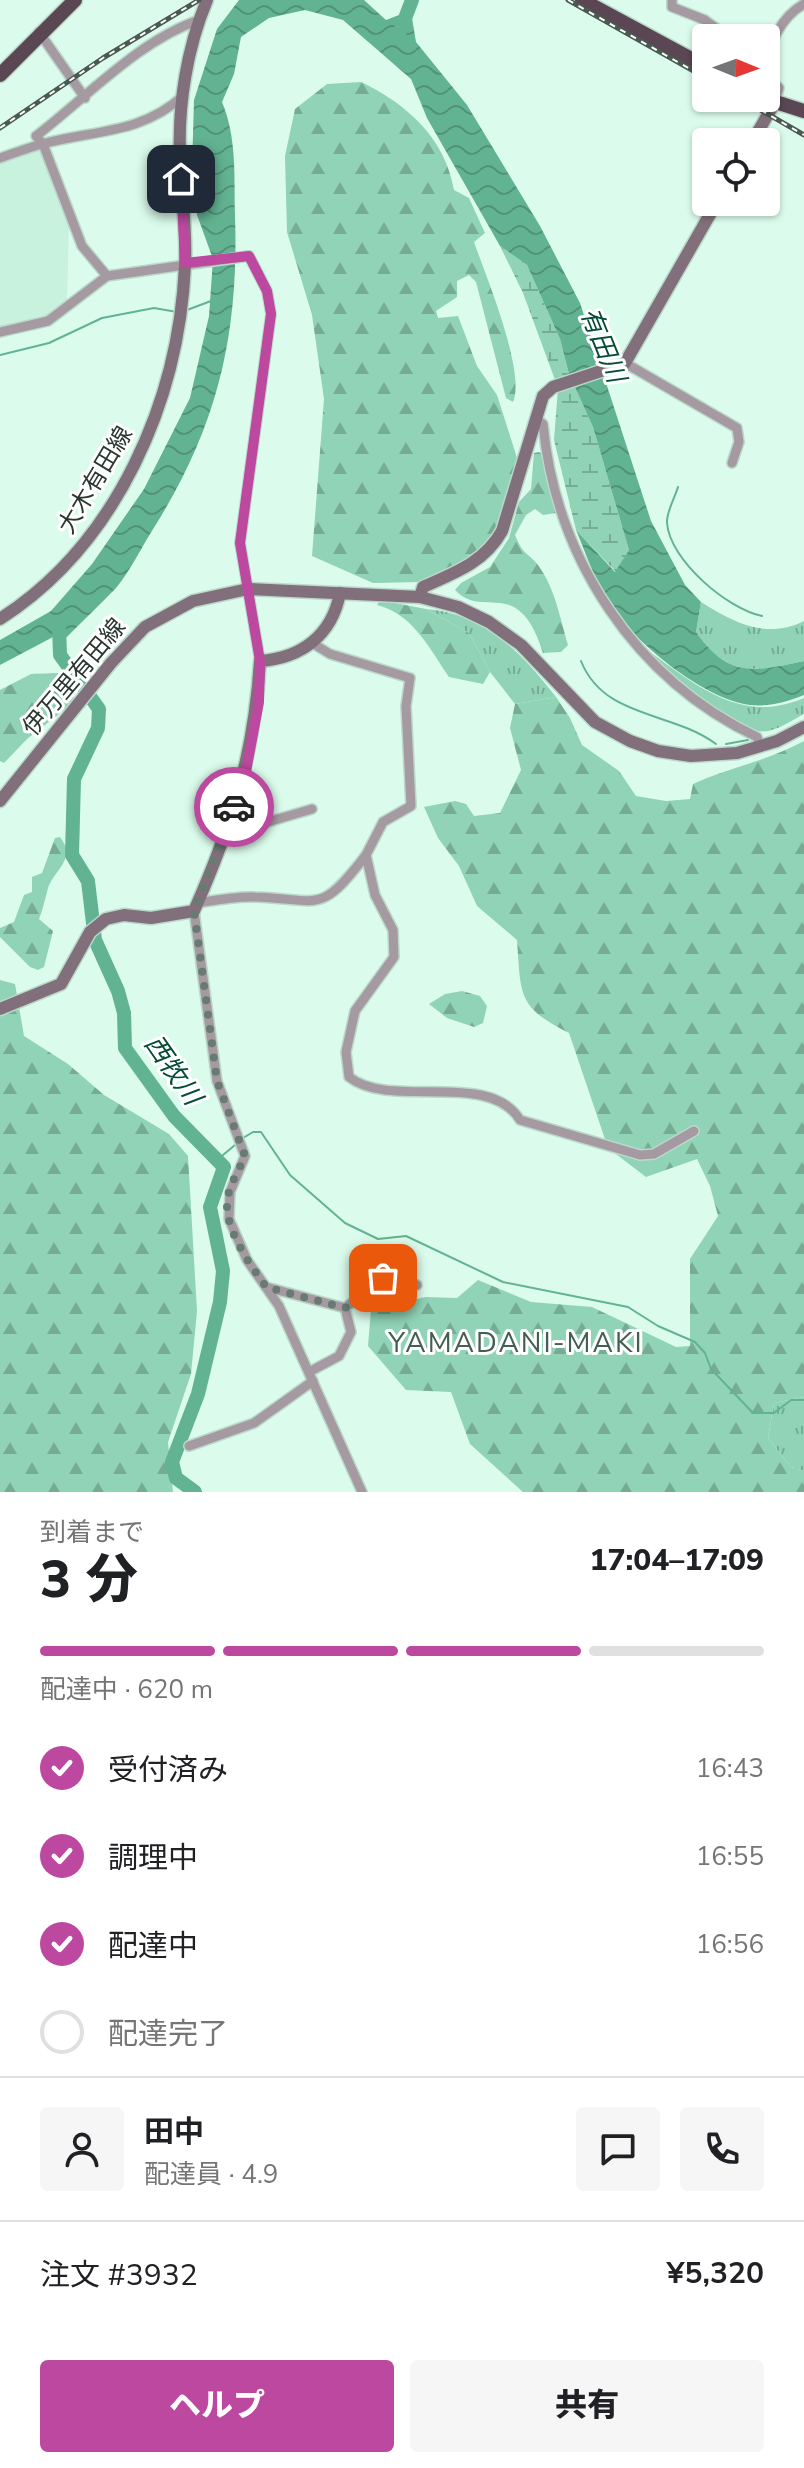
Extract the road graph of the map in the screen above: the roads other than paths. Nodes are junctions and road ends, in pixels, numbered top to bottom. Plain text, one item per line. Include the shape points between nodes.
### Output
1 (75, 0) edge
2 (207, 0) edge
3 (582, 0) edge
4 (672, 0) edge
5 (804, 4) edge
6 (199, 20) junction
7 (710, 24) edge
8 (780, 30) edge
9 (39, 32) junction
10 (692, 59) edge
11 (0, 75) edge
12 (183, 96) junction
13 (85, 98) junction
14 (780, 104) edge
15 (804, 111) edge
16 (43, 144) junction
17 (0, 158) edge
18 (709, 216) edge
19 (191, 262) junction
20 (107, 276) junction
21 (0, 332) edge
22 (620, 365) junction
23 (537, 420) junction
24 (732, 463) dead end
25 (248, 589) junction
26 (340, 593) junction
27 (420, 597) junction
28 (0, 619) edge
29 (312, 643) junction
30 (260, 661) junction
31 (804, 727) edge
32 (760, 747) junction
33 (0, 801) edge
34 (312, 809) dead end
35 (231, 817) junction
36 (366, 855) junction
37 (196, 907) junction
38 (0, 1009) edge
39 (694, 1131) dead end
40 (417, 1285) dead end
41 (266, 1287) junction
42 (345, 1308) junction
43 (311, 1376) junction
44 (189, 1446) dead end
45 (362, 1492) edge

1 - 9 highway
2 - 6 main road, 大木有田線
3 - 10 highway
4 - 7 street via 672,7
5 - 8 street
6 - 12 main road, 大木有田線
6 - 13 street via 175,28
9 - 11 highway
9 - 13 street
12 - 16 street via 140,125
12 - 19 main road, 大木有田線 via 180,151
13 - 16 street via 36,136
14 - 15 highway
16 - 17 street
16 - 20 street via 82,246
18 - 22 main road
19 - 20 street
19 - 25 street via 249,256 267,291 271,314 240,543
19 - 28 main road, 大木有田線 via 171,370 137,459 70,562
20 - 21 street via 48,321
22 - 23 main road via 553,387 543,396
22 - 24 street via 737,428
23 - 27 main road via 502,531 492,547 455,574 423,587
23 - 32 street via 543,424 570,532 609,614 662,676 757,737
25 - 26 main road, 伊万里有田線
25 - 30 street
25 - 33 main road, 伊万里有田線 via 193,601 160,617 128,643
26 - 27 main road, 伊万里有田線
26 - 29 main road via 332,619
27 - 32 main road, 伊万里有田線 via 473,613 505,633 580,709 630,741 691,756
29 - 30 main road via 291,657
29 - 36 street via 330,654 410,678 406,706 411,806 383,822
30 - 35 main road via 254,737
31 - 32 main road, 伊万里有田線
34 - 35 street via 261,824
35 - 37 main road
36 - 37 street via 338,889 308,903 253,897
36 - 39 street via 375,895 393,930 394,957 355,1011 346,1052 349,1077 373,1087 482,1096 514,1110 520,1120 640,1155 654,1154
37 - 38 main road via 151,918 118,915 95,928 61,984
37 - 41 street via 217,1081 245,1156 230,1192 229,1219
40 - 42 street via 383,1278
41 - 42 street
41 - 43 street
42 - 43 street via 351,1332 339,1356
43 - 44 street via 254,1423
43 - 45 street

